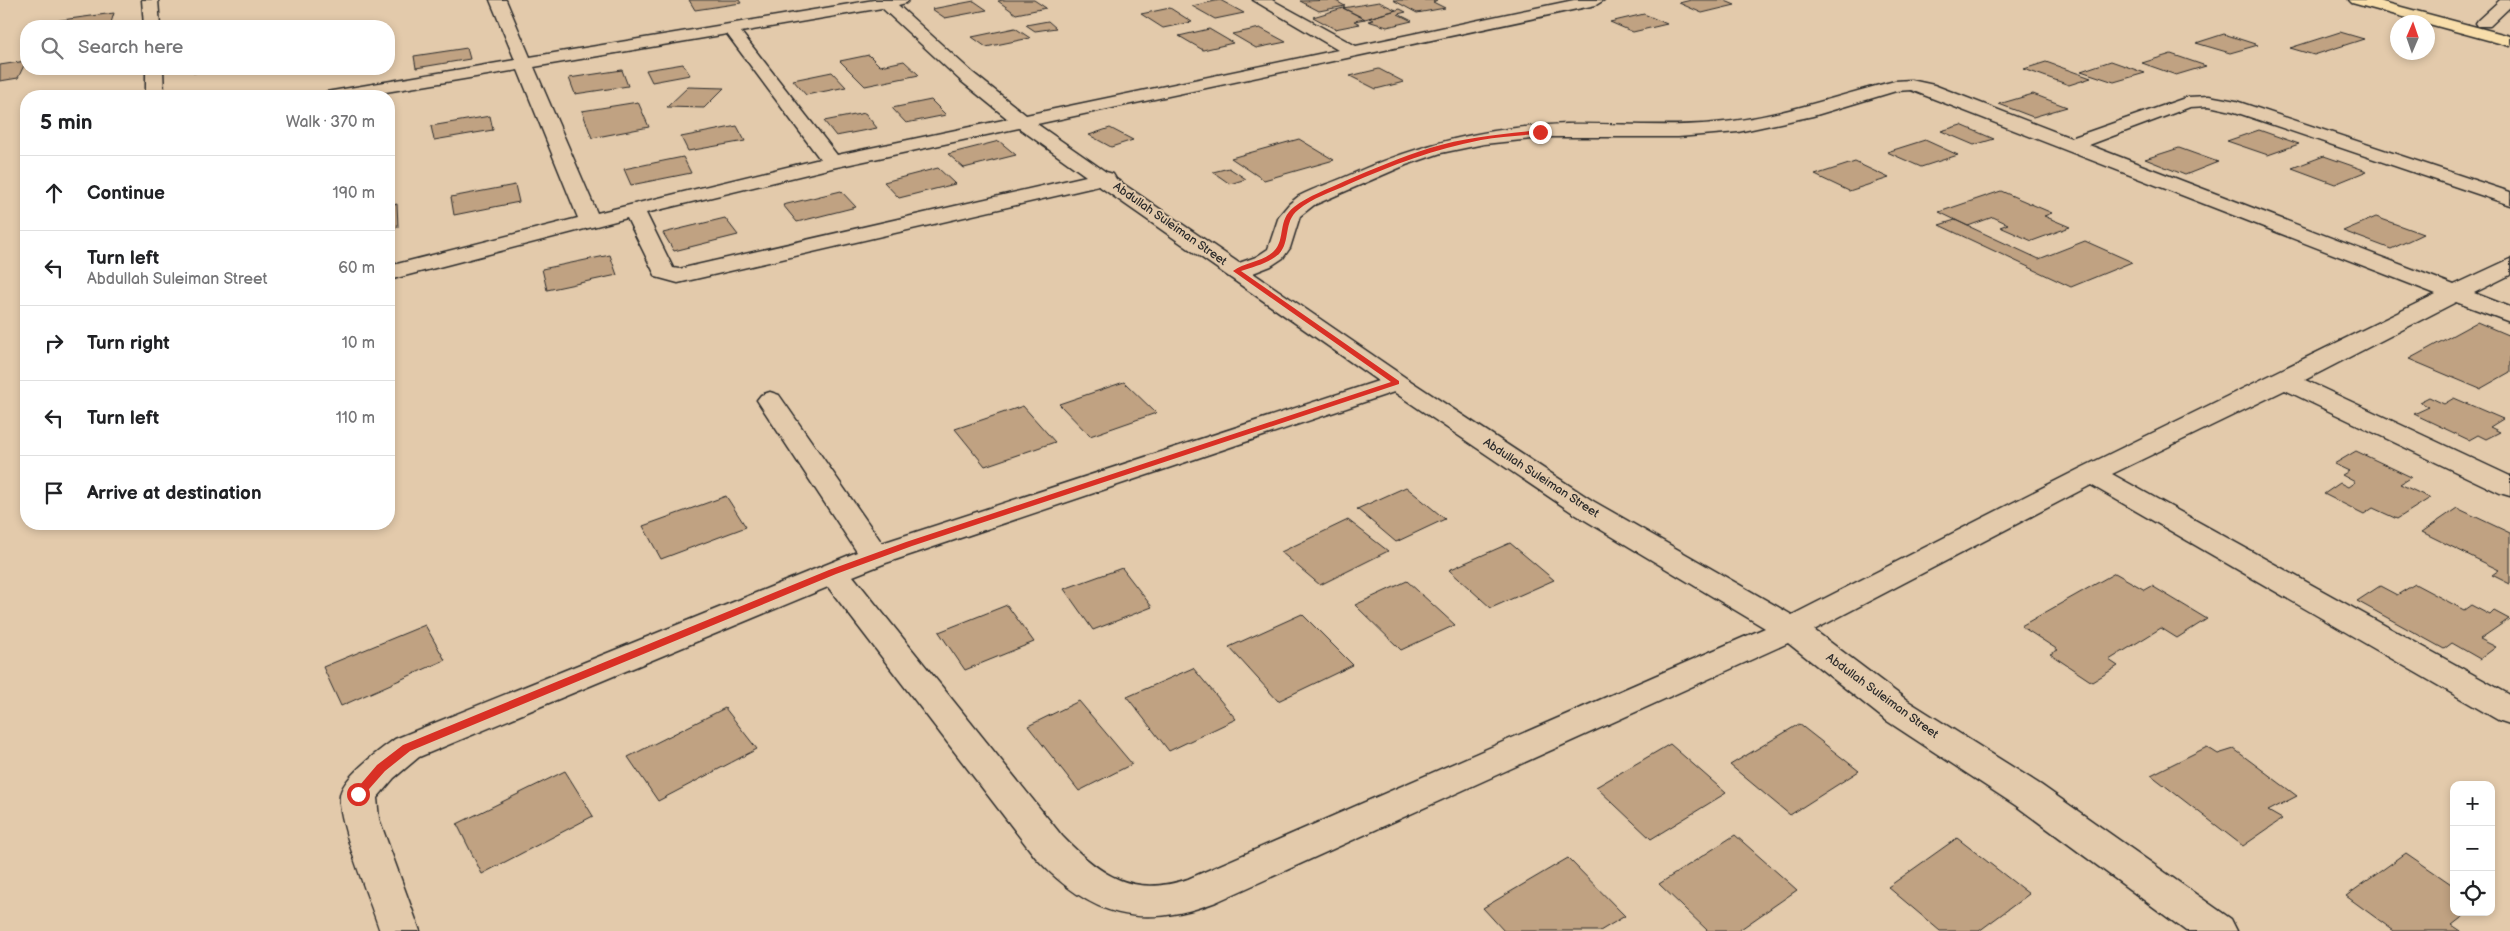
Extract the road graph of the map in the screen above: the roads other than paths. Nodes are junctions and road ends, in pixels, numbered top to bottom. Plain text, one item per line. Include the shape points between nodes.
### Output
1 (150, 0) edge
2 (498, 0) edge
3 (1261, 0) edge
4 (1514, 0) edge
5 (1596, 0) edge
6 (2357, 0) edge
7 (2397, 0) edge
8 (2509, 0) edge
9 (891, 1) edge
10 (1541, 12) junction
11 (152, 20) edge
12 (2484, 23) junction
13 (731, 29) junction
14 (2510, 30) edge
15 (2510, 41) edge
16 (1355, 52) junction
17 (524, 64) junction
18 (154, 75) edge
19 (155, 90) edge
20 (368, 90) edge
21 (1024, 123) junction
22 (2070, 145) junction
23 (832, 162) junction
24 (1106, 178) junction
25 (2510, 199) edge
26 (634, 210) junction
27 (590, 221) junction
28 (2510, 266) edge
29 (395, 271) edge
30 (1236, 271) junction
31 (2456, 293) junction
32 (2510, 315) edge
33 (2285, 380) junction
34 (1397, 383) junction
35 (770, 400) dead end
36 (2091, 474) junction
37 (2510, 487) edge
38 (875, 556) junction
39 (833, 572) junction
40 (1791, 629) junction
41 (2510, 711) edge
42 (2212, 930) edge
43 (400, 931) edge

1 - 11 street
2 - 17 street
3 - 16 street
4 - 10 street
5 - 10 street
6 - 15 highway
7 - 12 highway
8 - 12 street
9 - 13 street
9 - 21 street, Abdullah Suleiman Street via 954,65
10 - 16 street
12 - 14 highway
13 - 17 street
13 - 23 street
16 - 21 street
17 - 20 street
17 - 27 street
18 - 19 street
21 - 23 street
21 - 24 street, Abdullah Suleiman Street
22 - 25 street via 2188,102 2217,102
22 - 30 street via 1928,89 1911,86 1895,86 1767,122 1732,128 1540,132 1483,138 1411,156 1306,201 1288,217 1277,252
22 - 31 street
23 - 26 street
24 - 26 street via 678,276 664,272
24 - 30 street, Abdullah Suleiman Street
26 - 27 street
27 - 29 street
28 - 31 street
30 - 34 street, Abdullah Suleiman Street
31 - 32 street
31 - 33 street
33 - 36 street
33 - 37 street
34 - 38 street
34 - 40 street, Abdullah Suleiman Street via 1583,507
35 - 38 street
36 - 40 street
36 - 41 street
38 - 39 street
39 - 40 street via 1072,872 1099,892 1133,901 1176,899 1229,879
39 - 43 street via 406,748 381,768 358,794 361,818
40 - 42 street, Abdullah Suleiman Street via 1896,710 2028,795

